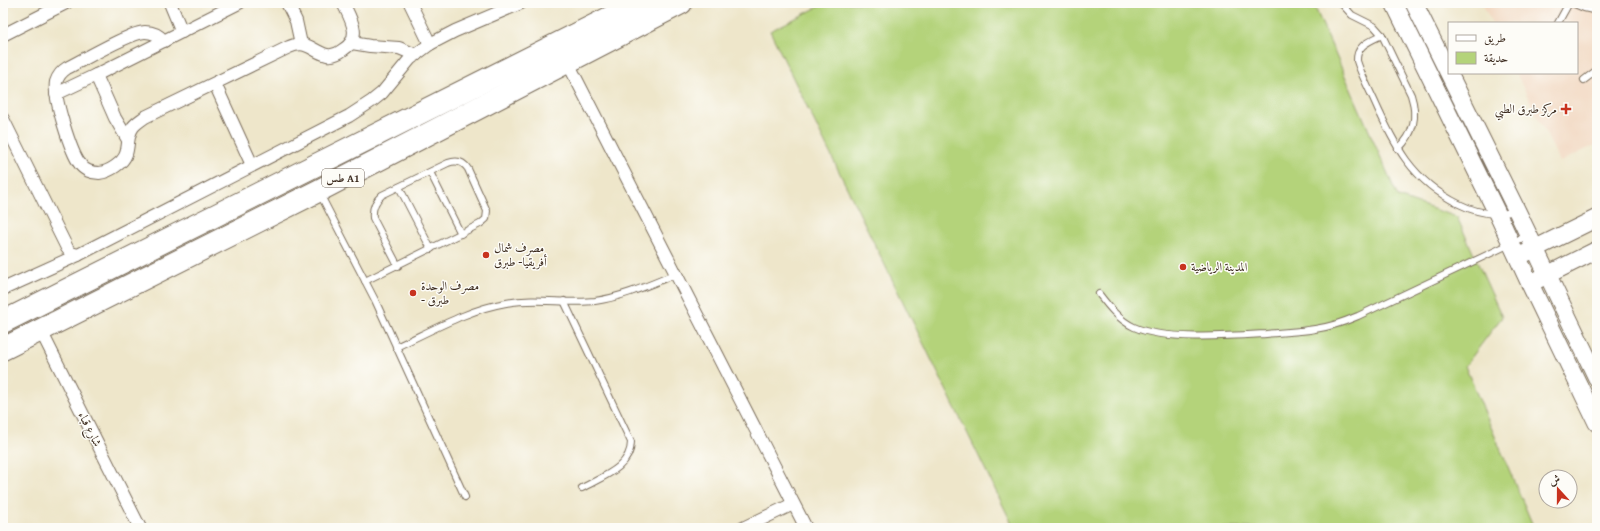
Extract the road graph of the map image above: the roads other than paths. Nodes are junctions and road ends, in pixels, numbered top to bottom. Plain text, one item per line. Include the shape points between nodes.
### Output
1 (66, 3) edge
2 (170, 3) edge
3 (219, 3) edge
4 (239, 3) edge
5 (287, 3) edge
6 (343, 3) edge
7 (410, 3) edge
8 (521, 3) edge
9 (639, 3) edge
10 (681, 3) edge
11 (1341, 3) edge
12 (1394, 3) edge
13 (1414, 3) edge
14 (1571, 3) edge
15 (1597, 11) edge
16 (213, 16) junction
17 (1559, 22) edge
18 (182, 32) junction
19 (3, 35) edge
20 (1382, 35) junction
21 (164, 41) junction
22 (352, 42) junction
23 (301, 44) junction
24 (430, 44) junction
25 (416, 55) junction
26 (568, 63) junction
27 (1597, 70) edge
28 (1448, 72) edge
29 (1449, 74) edge
30 (96, 76) junction
31 (1584, 80) dead end
32 (215, 84) junction
33 (56, 94) junction
34 (3, 119) edge
35 (128, 140) junction
36 (1398, 150) junction
37 (252, 165) junction
38 (430, 172) junction
39 (400, 187) junction
40 (318, 191) junction
41 (1517, 211) junction
42 (1498, 214) junction
43 (1597, 218) edge
44 (461, 234) junction
45 (1532, 242) junction
46 (431, 249) junction
47 (1515, 250) junction
48 (1597, 250) edge
49 (78, 255) junction
50 (398, 266) junction
51 (676, 274) junction
52 (1548, 275) junction
53 (365, 281) junction
54 (1530, 284) junction
55 (3, 289) edge
56 (1099, 294) dead end
57 (564, 301) junction
58 (3, 322) edge
59 (40, 329) junction
60 (396, 346) junction
61 (3, 349) edge
62 (1592, 354) edge
63 (1597, 378) edge
64 (1597, 423) edge
65 (582, 488) dead end
66 (465, 497) dead end
67 (793, 504) junction
68 (140, 528) edge
69 (744, 528) edge
70 (806, 528) edge

1 - 19 street
2 - 18 street
3 - 16 street
4 - 16 street
5 - 23 street via 296,21
6 - 22 street via 354,29
7 - 24 street
8 - 24 street
9 - 58 highway, طس A1
10 - 26 highway, طس A1
11 - 20 lane via 1352,15 1374,26
12 - 42 main road
13 - 28 main road
14 - 15 lane
14 - 17 lane
16 - 18 street
18 - 21 street
20 - 36 lane via 1414,105 1414,125
20 - 36 lane via 1360,47 1356,56
21 - 30 street
21 - 33 street via 160,36 138,32 62,71 56,82
22 - 23 street via 340,52 331,55
22 - 25 street via 399,48
23 - 32 street via 289,47
24 - 25 street
25 - 37 street via 382,92 360,109
26 - 40 highway, طس A1
26 - 51 street
27 - 31 lane
29 - 41 main road
30 - 33 street
30 - 35 street
32 - 35 street via 145,117 134,126
32 - 37 street
33 - 35 street via 67,136 80,165 85,170 99,173 113,167 124,157
34 - 49 street via 67,248 71,253
36 - 42 lane via 1421,178 1449,199 1479,213
37 - 49 street
38 - 39 lane
38 - 44 lane
38 - 44 lane via 456,161 463,163 468,169 487,214 482,223
39 - 46 lane
39 - 50 lane via 378,198 372,212 375,224
40 - 53 lane
40 - 59 highway, طس A1
41 - 42 lane
41 - 45 main road
42 - 47 main road
43 - 45 main road
44 - 46 lane
45 - 47 main road
45 - 52 main road
46 - 50 lane
47 - 54 main road
47 - 56 lane via 1358,316 1329,326 1306,330 1192,336 1150,333 1122,321
48 - 52 main road
49 - 55 street
50 - 53 lane
51 - 57 lane via 627,294 580,302
51 - 67 street
52 - 54 main road
52 - 62 main road
53 - 60 lane
54 - 64 main road
57 - 60 lane via 522,300 492,306
57 - 65 lane via 631,442 630,453 621,466
59 - 61 highway, طس A1
59 - 68 street, شارع قباء
60 - 66 lane
62 - 63 main road
67 - 69 street
67 - 70 street

